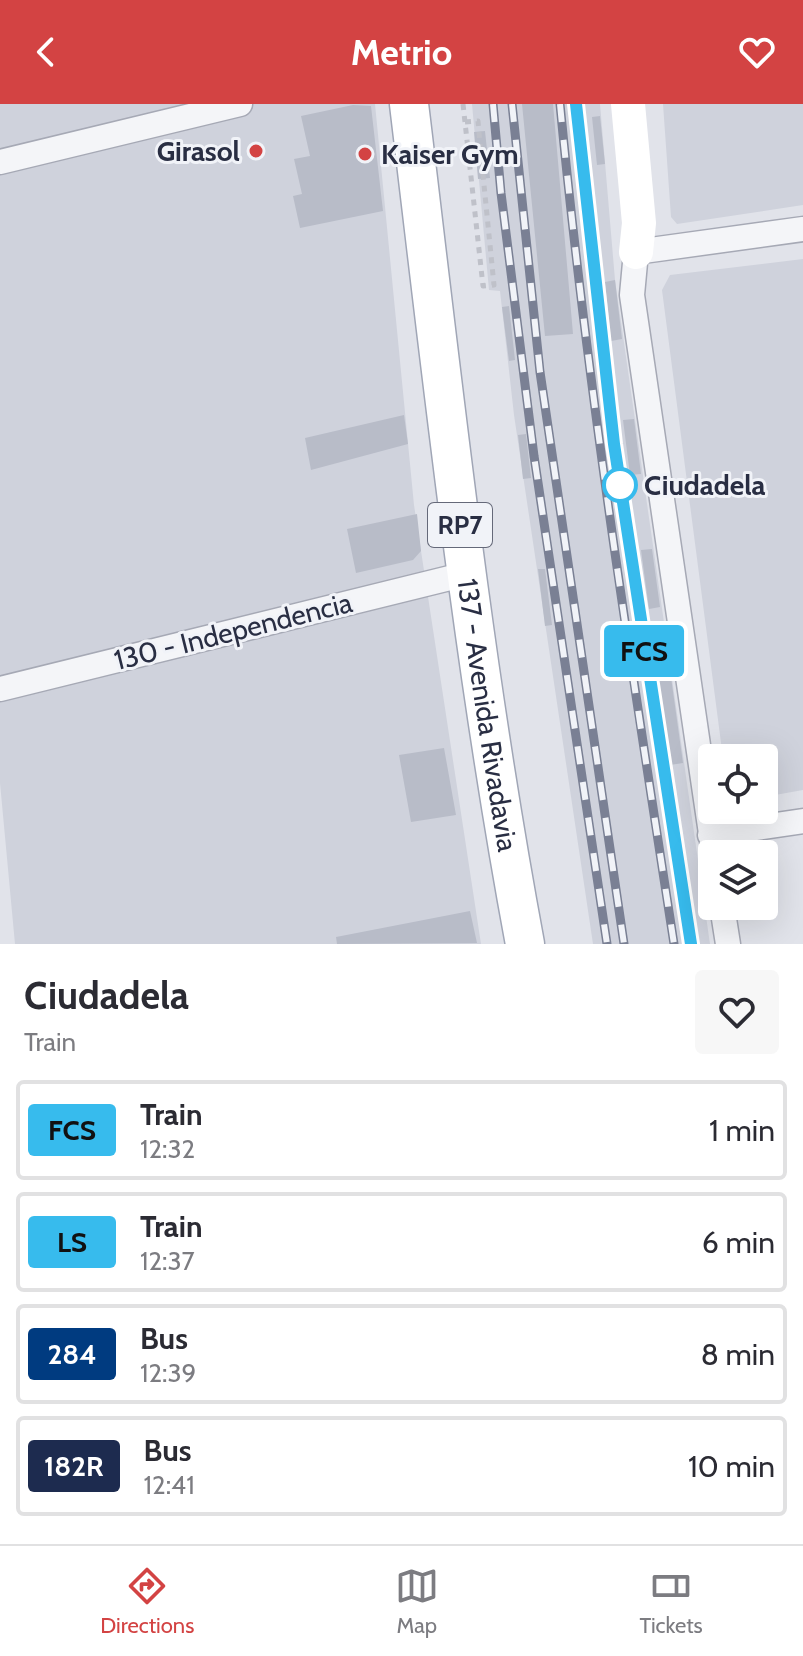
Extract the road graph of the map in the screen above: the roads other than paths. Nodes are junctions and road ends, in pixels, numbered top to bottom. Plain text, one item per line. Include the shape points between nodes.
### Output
1 (240, 104) edge
2 (409, 104) edge
3 (628, 104) edge
4 (0, 162) edge
5 (803, 229) edge
6 (636, 252) junction
7 (466, 574) junction
8 (0, 689) edge
9 (803, 821) edge
10 (711, 840) edge
11 (728, 840) edge
12 (724, 920) edge
13 (525, 944) edge
14 (728, 944) edge

1 - 4 street
2 - 7 main road, 137 - Avenida Rivadavia / RP7
3 - 6 main road via 639,223
5 - 6 street
6 - 10 street via 632,295
7 - 8 street, 130 - Independencia
7 - 13 main road, 137 - Avenida Rivadavia / RP7
9 - 11 street
12 - 14 street

